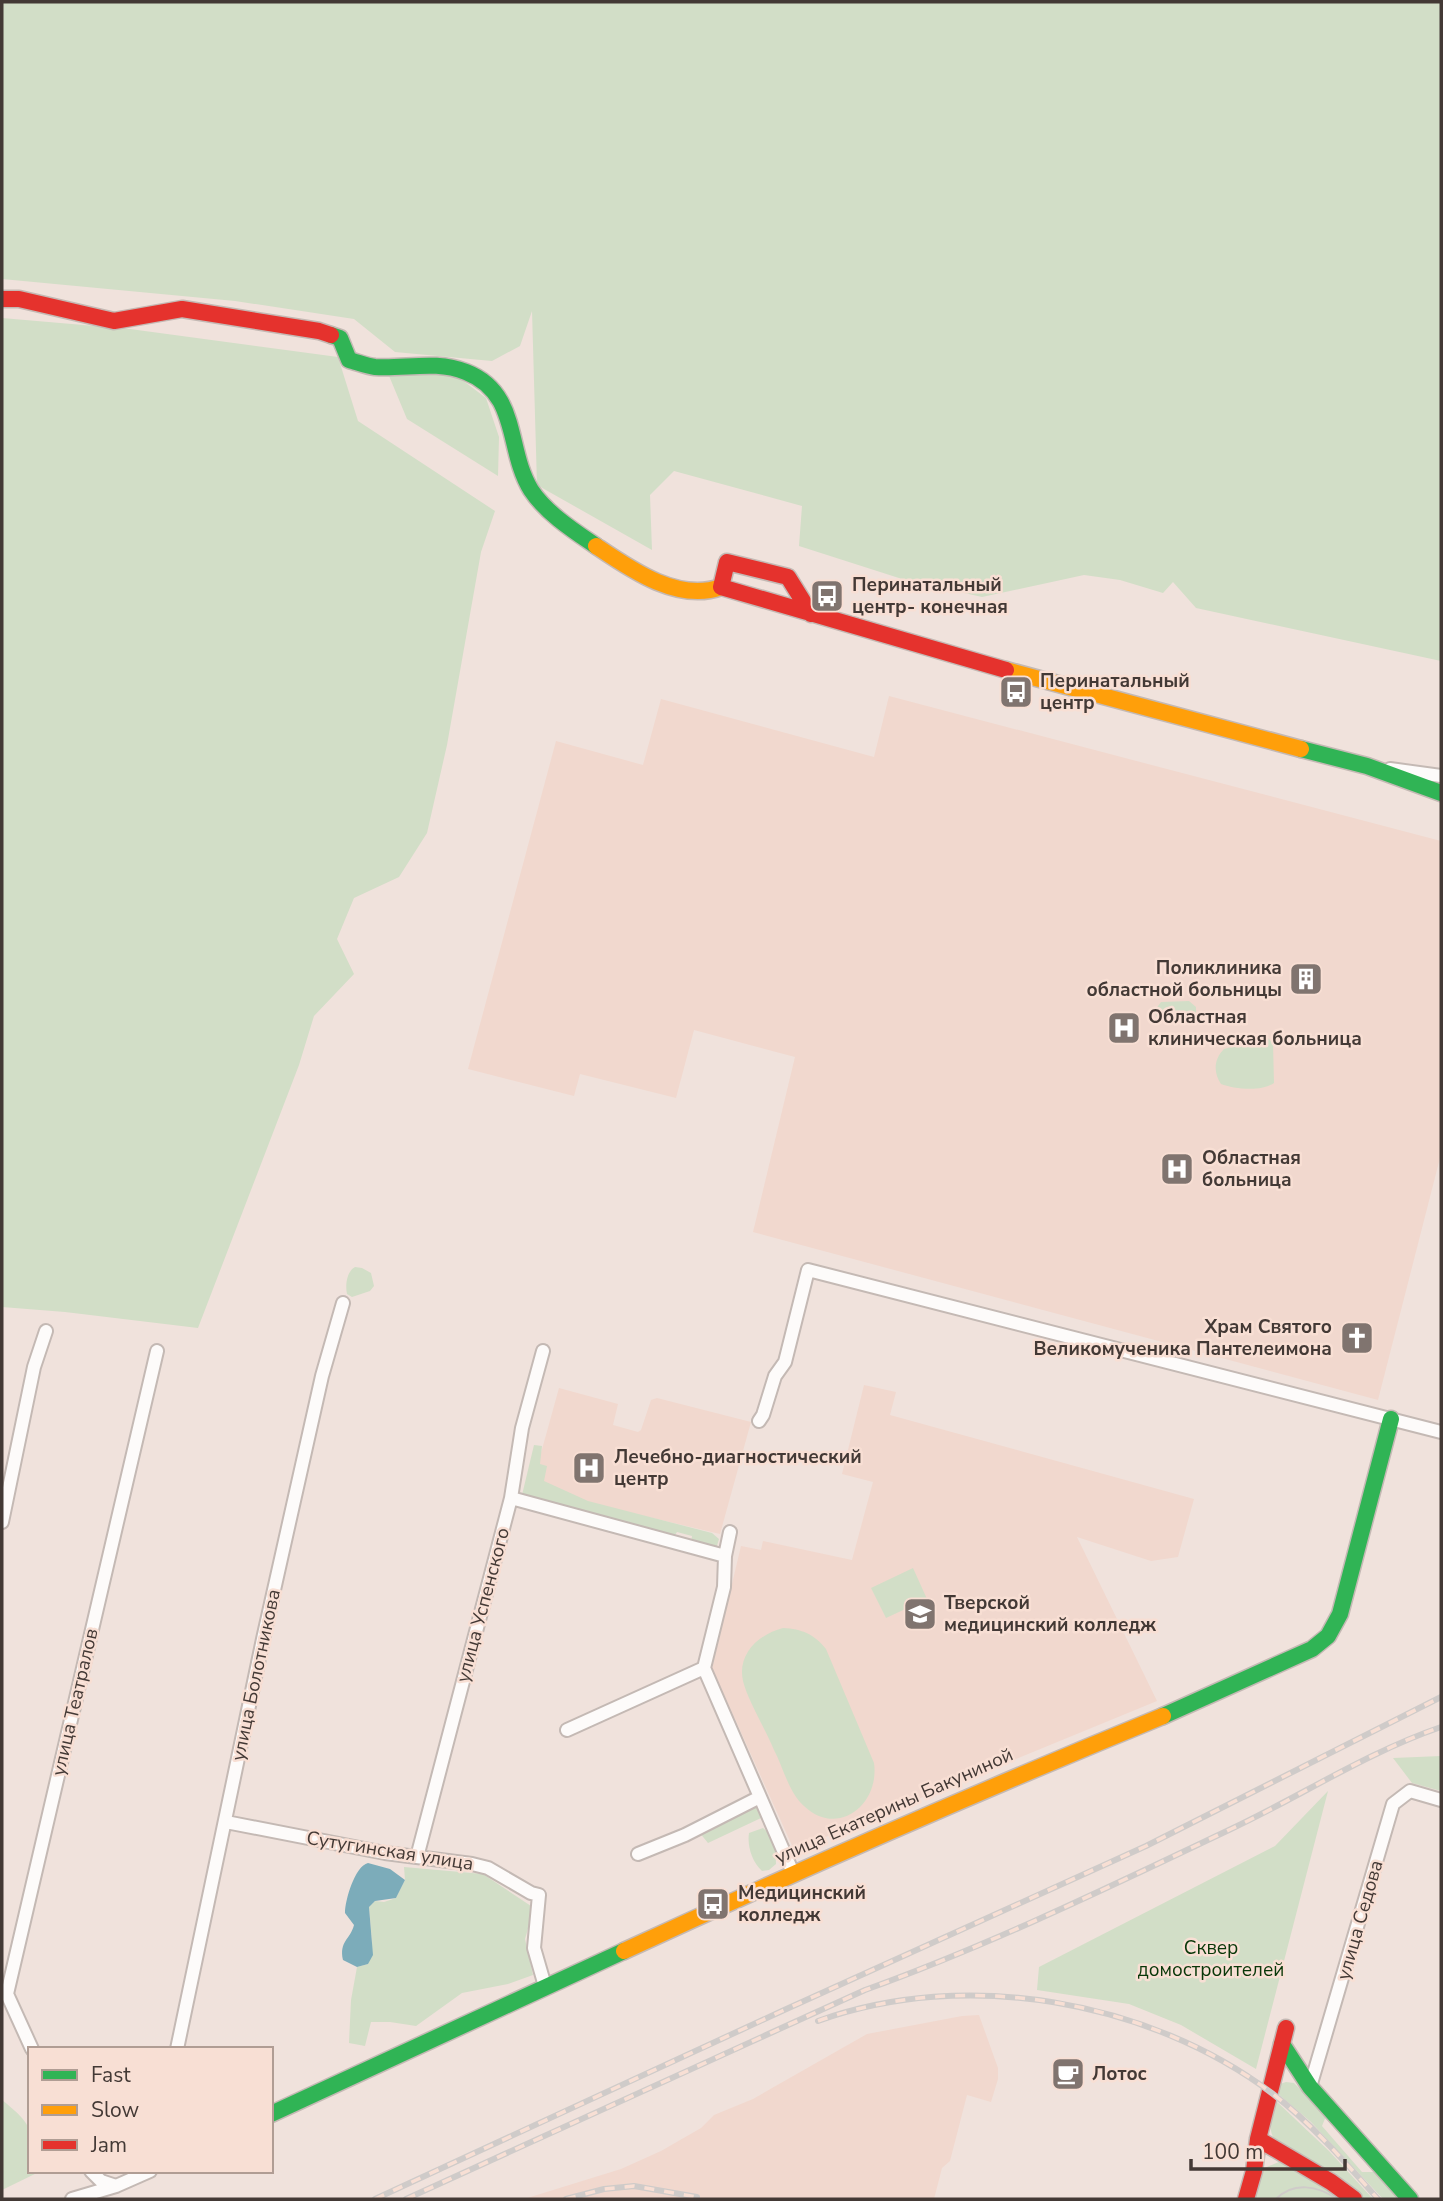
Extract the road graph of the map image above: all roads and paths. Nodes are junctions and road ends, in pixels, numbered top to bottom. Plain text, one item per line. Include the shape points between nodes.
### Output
1 (2, 299) edge
2 (721, 587) junction
3 (811, 614) junction
4 (1367, 766) junction
5 (1441, 776) edge
6 (1441, 793) edge
7 (343, 1303) dead end
8 (46, 1331) dead end
9 (157, 1351) dead end
10 (543, 1351) dead end
11 (1391, 1419) junction
12 (759, 1420) dead end
13 (1441, 1432) edge
14 (512, 1498) junction
15 (2, 1522) edge
16 (730, 1532) dead end
17 (725, 1556) junction
18 (704, 1668) junction
19 (567, 1730) dead end
20 (760, 1797) junction
21 (1441, 1800) edge
22 (226, 1822) junction
23 (638, 1854) dead end
24 (416, 1857) junction
25 (793, 1873) junction
26 (545, 1986) junction
27 (2, 2003) edge
28 (14, 2010) junction
29 (31, 2047) edge
30 (177, 2047) edge
31 (1310, 2087) junction
32 (273, 2113) edge
33 (1258, 2139) junction
34 (1292, 2158) junction
35 (1254, 2171) junction
36 (93, 2173) edge
37 (145, 2173) edge
38 (116, 2186) junction
39 (72, 2199) edge
40 (1236, 2199) edge
41 (1246, 2199) edge
42 (1354, 2199) edge
43 (1410, 2199) edge

1 - 2 street via 114,321 182,309 319,331 340,338 349,360 373,367 449,368 478,377 492,388 511,422 531,490 551,513 654,580 710,593
2 - 3 street
2 - 3 street via 727,562 788,577
3 - 4 street via 1082,692
4 - 5 street
4 - 6 street
7 - 22 street, улица Болотникова via 295,1494
8 - 15 street via 34,1367
9 - 28 street, улица Театралов via 7,1994
10 - 14 street, улица Успенского via 522,1428
11 - 12 street via 808,1270 785,1362
11 - 13 street
11 - 25 street, улица Екатерины Бакуниной via 1340,1614 1317,1646 1195,1703
14 - 17 street
14 - 24 street, улица Успенского
16 - 17 street
17 - 18 street via 724,1587
18 - 19 street
18 - 20 street
20 - 23 street
20 - 25 street
21 - 31 street, улица Седова via 1410,1791 1393,1804
22 - 24 street, Сутугинская улица
22 - 30 street, улица Болотникова
24 - 26 street, Сутугинская улица via 488,1868 539,1895 534,1948
25 - 26 street, улица Екатерины Бакуниной
26 - 32 street, улица Екатерины Бакуниной
27 - 28 street
28 - 29 street, улица Театралов
31 - 33 street via 1284,2036
31 - 43 street
33 - 34 street
33 - 35 street
33 - 40 street
34 - 35 street via 1271,2157
34 - 42 street
35 - 41 street
36 - 38 street
37 - 38 street
38 - 39 street

